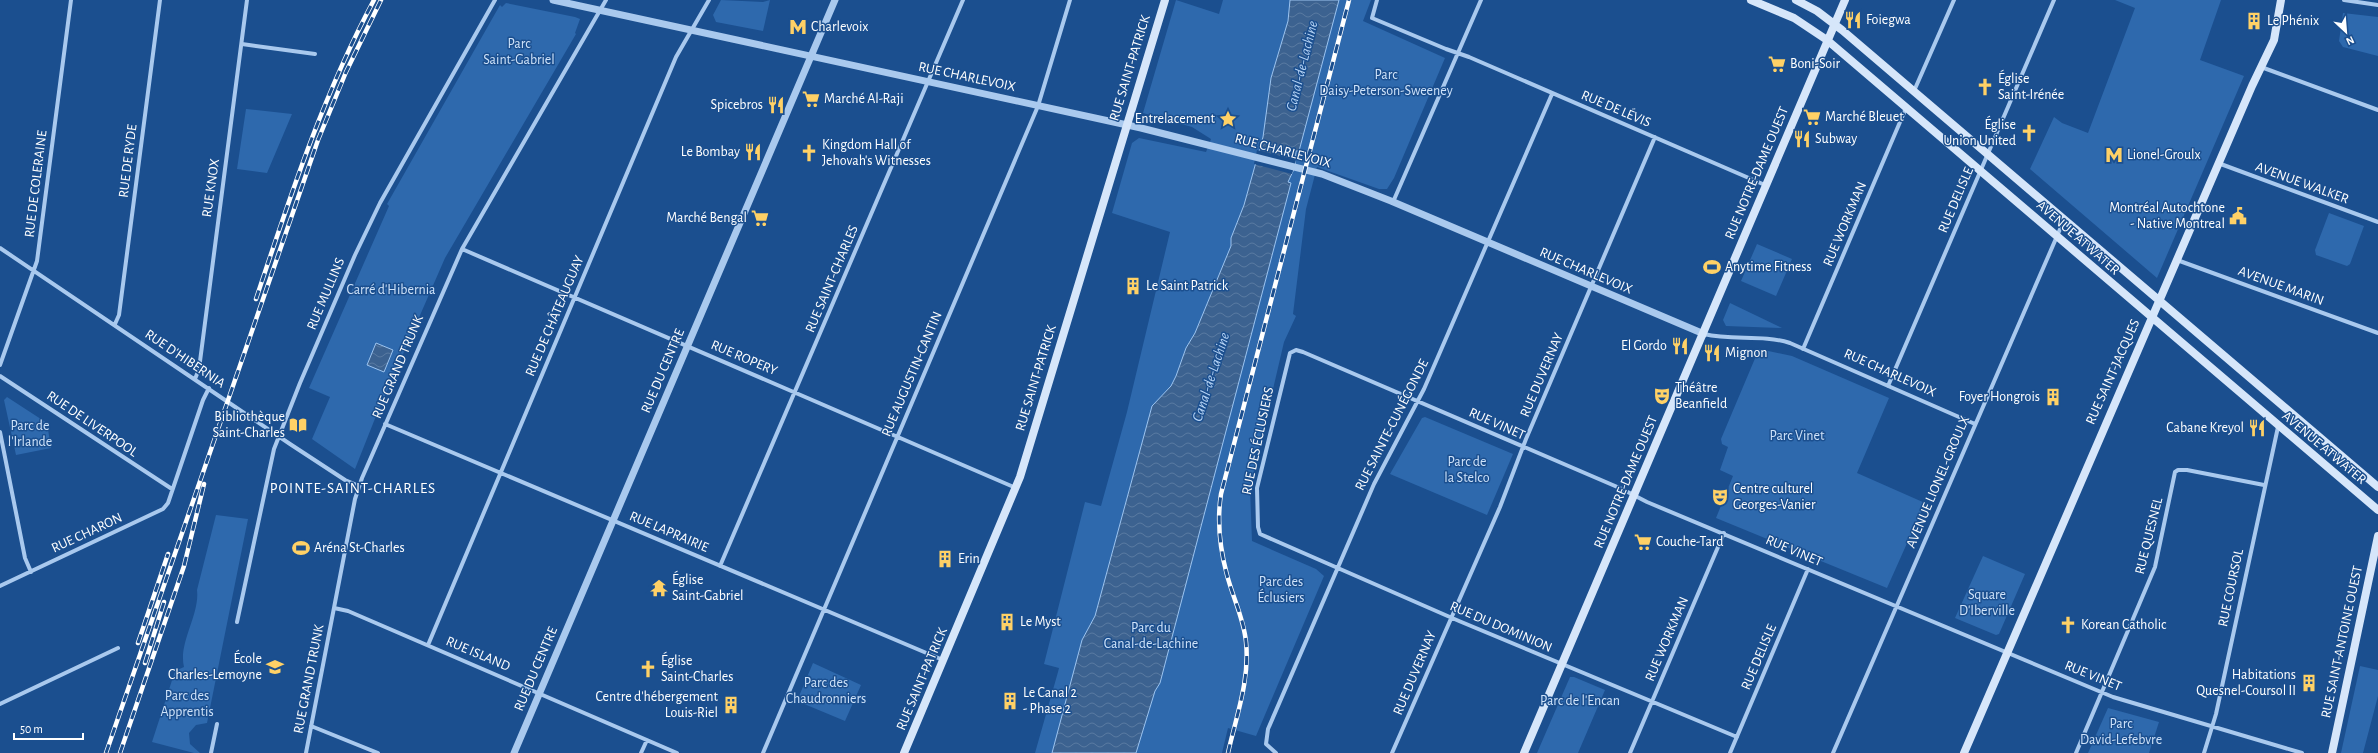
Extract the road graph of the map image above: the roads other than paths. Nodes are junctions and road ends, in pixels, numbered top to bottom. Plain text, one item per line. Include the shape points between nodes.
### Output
1 (71, 0) edge
2 (160, 0) edge
3 (247, 0) edge
4 (495, 0) edge
5 (552, 0) edge
6 (606, 0) edge
7 (709, 0) edge
8 (835, 0) edge
9 (963, 0) edge
10 (1070, 0) edge
11 (1164, 0) edge
12 (1377, 0) edge
13 (1480, 0) edge
14 (1751, 0) edge
15 (1796, 0) edge
16 (1845, 0) edge
17 (1954, 0) edge
18 (2054, 0) edge
19 (2281, 0) edge
20 (2344, 0) edge
21 (2378, 5) edge
22 (600, 10) junction
23 (1834, 23) junction
24 (691, 30) junction
25 (1827, 40) junction
26 (242, 44) junction
27 (1457, 53) junction
28 (315, 54) dead end
29 (812, 56) junction
30 (2261, 67) junction
31 (928, 82) junction
32 (1914, 92) junction
33 (1552, 94) junction
34 (1038, 106) junction
35 (1906, 108) junction
36 (2378, 110) edge
37 (1127, 125) junction
38 (1655, 137) junction
39 (1987, 155) junction
40 (2218, 163) junction
41 (1980, 172) junction
42 (1765, 185) junction
43 (1393, 202) junction
44 (2064, 220) junction
45 (2378, 222) edge
46 (2057, 236) junction
47 (1488, 243) junction
48 (0, 248) edge
49 (462, 250) junction
50 (2177, 260) junction
51 (34, 271) junction
52 (1591, 287) junction
53 (575, 298) junction
54 (2159, 301) junction
55 (2151, 318) junction
56 (115, 324) junction
57 (1704, 334) junction
58 (2378, 334) edge
59 (688, 346) junction
60 (1803, 348) junction
61 (1289, 355) joint
62 (0, 365) edge
63 (0, 376) edge
64 (195, 379) junction
65 (1888, 386) junction
66 (209, 388) junction
67 (796, 392) junction
68 (1418, 402) junction
69 (385, 424) junction
70 (1975, 424) junction
71 (2278, 426) junction
72 (0, 432) edge
73 (279, 435) junction
74 (898, 436) junction
75 (1524, 447) junction
76 (501, 472) junction
77 (2264, 485) junction
78 (359, 486) junction
79 (2378, 487) edge
80 (1016, 488) junction
81 (172, 489) junction
82 (1635, 496) junction
83 (2378, 510) edge
84 (614, 520) junction
85 (1259, 533) joint
86 (1724, 533) junction
87 (2378, 536) edge
88 (720, 566) junction
89 (1337, 568) junction
90 (1808, 569) junction
91 (31, 572) junction
92 (0, 586) edge
93 (1896, 606) junction
94 (334, 608) junction
95 (824, 610) junction
96 (1451, 618) junction
97 (238, 622) dead end
98 (428, 645) junction
99 (118, 648) dead end
100 (2006, 652) junction
101 (944, 660) junction
102 (1562, 664) junction
103 (2102, 692) junction
104 (540, 693) junction
105 (1652, 701) junction
106 (0, 704) edge
107 (217, 724) dead end
108 (311, 726) junction
109 (2212, 727) junction
110 (1737, 737) junction
111 (647, 740) junction
112 (211, 753) edge
113 (306, 753) edge
114 (378, 753) edge
115 (514, 753) edge
116 (641, 753) edge
117 (677, 753) edge
118 (763, 753) edge
119 (904, 753) edge
120 (1276, 753) edge
121 (1392, 753) edge
122 (1524, 753) edge
123 (1630, 753) edge
124 (1730, 753) edge
125 (1833, 753) edge
126 (1964, 753) edge
127 (2076, 753) edge
128 (2204, 753) edge
129 (2302, 753) edge
130 (2332, 753) edge

1 - 51 street, RUE DE COLERAINE
2 - 56 street, RUE DE RYDE via 119,315
3 - 26 street, RUE KNOX
4 - 73 street, RUE MULLINS via 367,228
5 - 22 street, RUE CHARLEVOIX
6 - 22 street, RUE GRAND TRUNK
7 - 24 street, RUE DE CHÂTEAUGUAY
8 - 29 street, RUE DU CENTRE
9 - 31 street, RUE SAINT-CHARLES
10 - 34 street, RUE AUGUSTIN-CANTIN
11 - 37 main road, RUE SAINT-PATRICK
12 - 27 street, RUE DE LÉVIS via 1372,18
13 - 27 street
14 - 25 main road, AVENUE ATWATER via 1794,18
15 - 23 main road, AVENUE ATWATER
16 - 23 main road, RUE NOTRE-DAME OUEST
17 - 32 street
18 - 39 street, RUE DELISLE
19 - 30 main road, RUE SAINT-JACQUES via 2274,40
20 - 21 street
22 - 24 street, RUE CHARLEVOIX
22 - 49 street, RUE GRAND TRUNK
23 - 25 main road, RUE NOTRE-DAME OUEST
23 - 32 main road, AVENUE ATWATER
24 - 29 street, RUE CHARLEVOIX
24 - 53 street, RUE DE CHÂTEAUGUAY via 676,57
25 - 35 main road, AVENUE ATWATER
25 - 42 main road, RUE NOTRE-DAME OUEST
26 - 28 street
26 - 64 street, RUE KNOX
27 - 33 street, RUE DE LÉVIS
27 - 43 street
29 - 31 street, RUE CHARLEVOIX
29 - 59 street, RUE DU CENTRE
30 - 36 street
30 - 40 main road, RUE SAINT-JACQUES
31 - 34 street, RUE CHARLEVOIX
31 - 67 street, RUE SAINT-CHARLES
32 - 39 main road, AVENUE ATWATER
33 - 38 street, RUE DE LÉVIS
33 - 47 street, RUE SAINTE-CUNÉGONDE
34 - 37 street, RUE CHARLEVOIX
34 - 74 street, RUE AUGUSTIN-CANTIN
35 - 41 main road, AVENUE ATWATER
35 - 60 street, RUE WORKMAN
37 - 43 street, RUE CHARLEVOIX via 1295,167 1336,179
37 - 80 main road, RUE SAINT-PATRICK
38 - 42 street, RUE DE LÉVIS
38 - 52 street, RUE DUVERNAY
39 - 41 street, RUE DELISLE
39 - 44 main road, AVENUE ATWATER
40 - 45 street, AVENUE WALKER
40 - 50 main road, RUE SAINT-JACQUES
41 - 46 main road, AVENUE ATWATER
41 - 65 street, RUE DELISLE
42 - 57 main road, RUE NOTRE-DAME OUEST
43 - 47 street, RUE CHARLEVOIX
44 - 46 street, AVENUE LIONEL-GROULX
44 - 54 main road, AVENUE ATWATER
46 - 55 main road, AVENUE ATWATER
46 - 70 street, AVENUE LIONEL-GROULX
47 - 52 street, RUE CHARLEVOIX
47 - 68 street, RUE SAINTE-CUNÉGONDE
48 - 51 street, RUE D'HIBERNIA
49 - 53 street, RUE ROPERY
49 - 69 street, RUE GRAND TRUNK
50 - 54 main road, RUE SAINT-JACQUES
50 - 58 street, AVENUE MARIN
51 - 56 street, RUE D'HIBERNIA
51 - 62 street, RUE DE COLERAINE
52 - 57 street, RUE CHARLEVOIX
52 - 75 street, RUE DUVERNAY
53 - 59 street, RUE ROPERY
53 - 76 street, RUE DE CHÂTEAUGUAY
54 - 55 main road, RUE SAINT-JACQUES
54 - 79 main road, AVENUE ATWATER
55 - 71 main road, AVENUE ATWATER
55 - 100 main road, RUE SAINT-JACQUES
56 - 64 street, RUE D'HIBERNIA
57 - 60 street, RUE CHARLEVOIX via 1777,340
57 - 82 main road, RUE NOTRE-DAME OUEST
59 - 67 street, RUE ROPERY
59 - 84 street, RUE DU CENTRE
60 - 65 street, RUE CHARLEVOIX
61 - 68 street, RUE VINET via 1298,350
61 - 85 street, RUE DES ÉCLUSIERS via 1257,488
63 - 81 street, RUE DE LIVERPOOL
64 - 66 street, RUE D'HIBERNIA
65 - 70 street, RUE CHARLEVOIX
66 - 73 street, RUE D'HIBERNIA
66 - 81 street
67 - 74 street, RUE ROPERY
67 - 88 street, RUE SAINT-CHARLES
68 - 75 street, RUE VINET
68 - 89 street, RUE SAINTE-CUNÉGONDE via 1374,484
69 - 76 street, RUE LAPRAIRIE
69 - 78 street, RUE GRAND TRUNK
70 - 93 street, AVENUE LIONEL-GROULX
71 - 77 street, RUE COURSOL
71 - 83 main road, AVENUE ATWATER
72 - 91 street
73 - 78 street, RUE D'HIBERNIA via 345,480
73 - 97 street, RUE MULLINS
74 - 80 street, RUE ROPERY
74 - 95 street, RUE AUGUSTIN-CANTIN
75 - 82 street, RUE VINET
75 - 96 street, RUE DUVERNAY
76 - 84 street, RUE LAPRAIRIE
76 - 98 street, RUE DE CHÂTEAUGUAY
77 - 103 street, RUE QUESNEL via 2187,470 2176,471 2155,567
77 - 109 street, RUE COURSOL
78 - 94 street, RUE GRAND TRUNK
80 - 101 main road, RUE SAINT-PATRICK
81 - 91 street, RUE CHARON via 168,503 161,511
82 - 86 street, RUE VINET
82 - 102 main road, RUE NOTRE-DAME OUEST
84 - 88 street, RUE LAPRAIRIE
84 - 104 street, RUE DU CENTRE
85 - 89 street, RUE DU DOMINION
86 - 90 street, RUE VINET
86 - 105 street, RUE WORKMAN
87 - 130 main road, RUE SAINT-ANTOINE OUEST
88 - 95 street, RUE LAPRAIRIE
89 - 96 street, RUE DU DOMINION
89 - 120 street, RUE SAINTE-CUNÉGONDE via 1268,729 1266,744
90 - 93 street, RUE VINET
90 - 110 street, RUE DELISLE
91 - 92 street, RUE CHARON
93 - 100 street, RUE VINET
93 - 125 street, AVENUE LIONEL-GROULX
94 - 98 street, RUE ISLAND via 348,611
94 - 108 street, RUE GRAND TRUNK
95 - 101 street, RUE LAPRAIRIE
95 - 118 street, RUE AUGUSTIN-CANTIN
96 - 102 street, RUE DU DOMINION
96 - 121 street, RUE DUVERNAY
98 - 104 street, RUE ISLAND
99 - 106 street
100 - 103 street, RUE VINET
100 - 126 main road, RUE SAINT-JACQUES
101 - 119 main road, RUE SAINT-PATRICK
102 - 105 street, RUE DU DOMINION
102 - 122 main road, RUE NOTRE-DAME OUEST
103 - 109 street, RUE VINET
103 - 127 street, RUE QUESNEL
104 - 111 street, RUE ISLAND
104 - 115 street, RUE DU CENTRE
105 - 110 street, RUE DU DOMINION
105 - 123 street, RUE WORKMAN
107 - 112 street
108 - 113 street, RUE GRAND TRUNK
108 - 114 street
109 - 128 street, RUE COURSOL
109 - 129 street, RUE VINET
110 - 124 street, RUE DELISLE
111 - 116 street
111 - 117 street, RUE ISLAND

